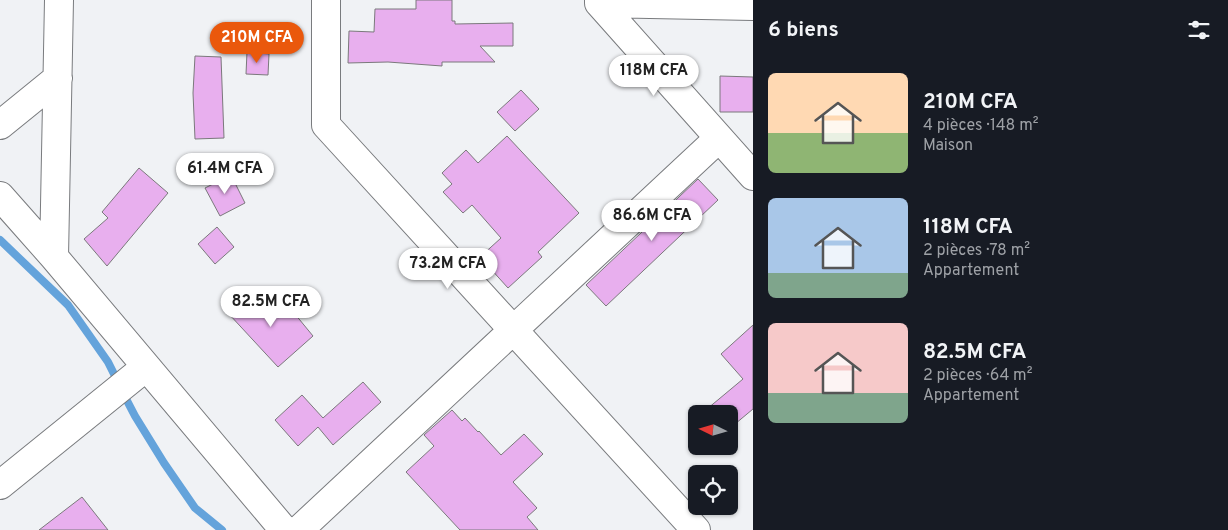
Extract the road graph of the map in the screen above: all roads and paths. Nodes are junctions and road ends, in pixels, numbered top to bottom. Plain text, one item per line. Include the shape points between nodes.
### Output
1 (59, 0) edge
2 (326, 0) edge
3 (599, 2) edge
4 (753, 6) edge
5 (58, 78) junction
6 (0, 125) edge
7 (719, 138) junction
8 (753, 176) edge
9 (0, 196) edge
10 (54, 257) junction
11 (513, 330) junction
12 (146, 366) junction
13 (0, 485) edge
14 (284, 530) edge
15 (299, 530) edge
16 (696, 530) edge

1 - 5 street
2 - 11 street via 326,125
3 - 4 street
3 - 7 street
5 - 6 street
5 - 10 street
7 - 8 street
7 - 11 street
9 - 10 street
10 - 12 street
11 - 15 street
11 - 16 street
12 - 13 street
12 - 14 street

